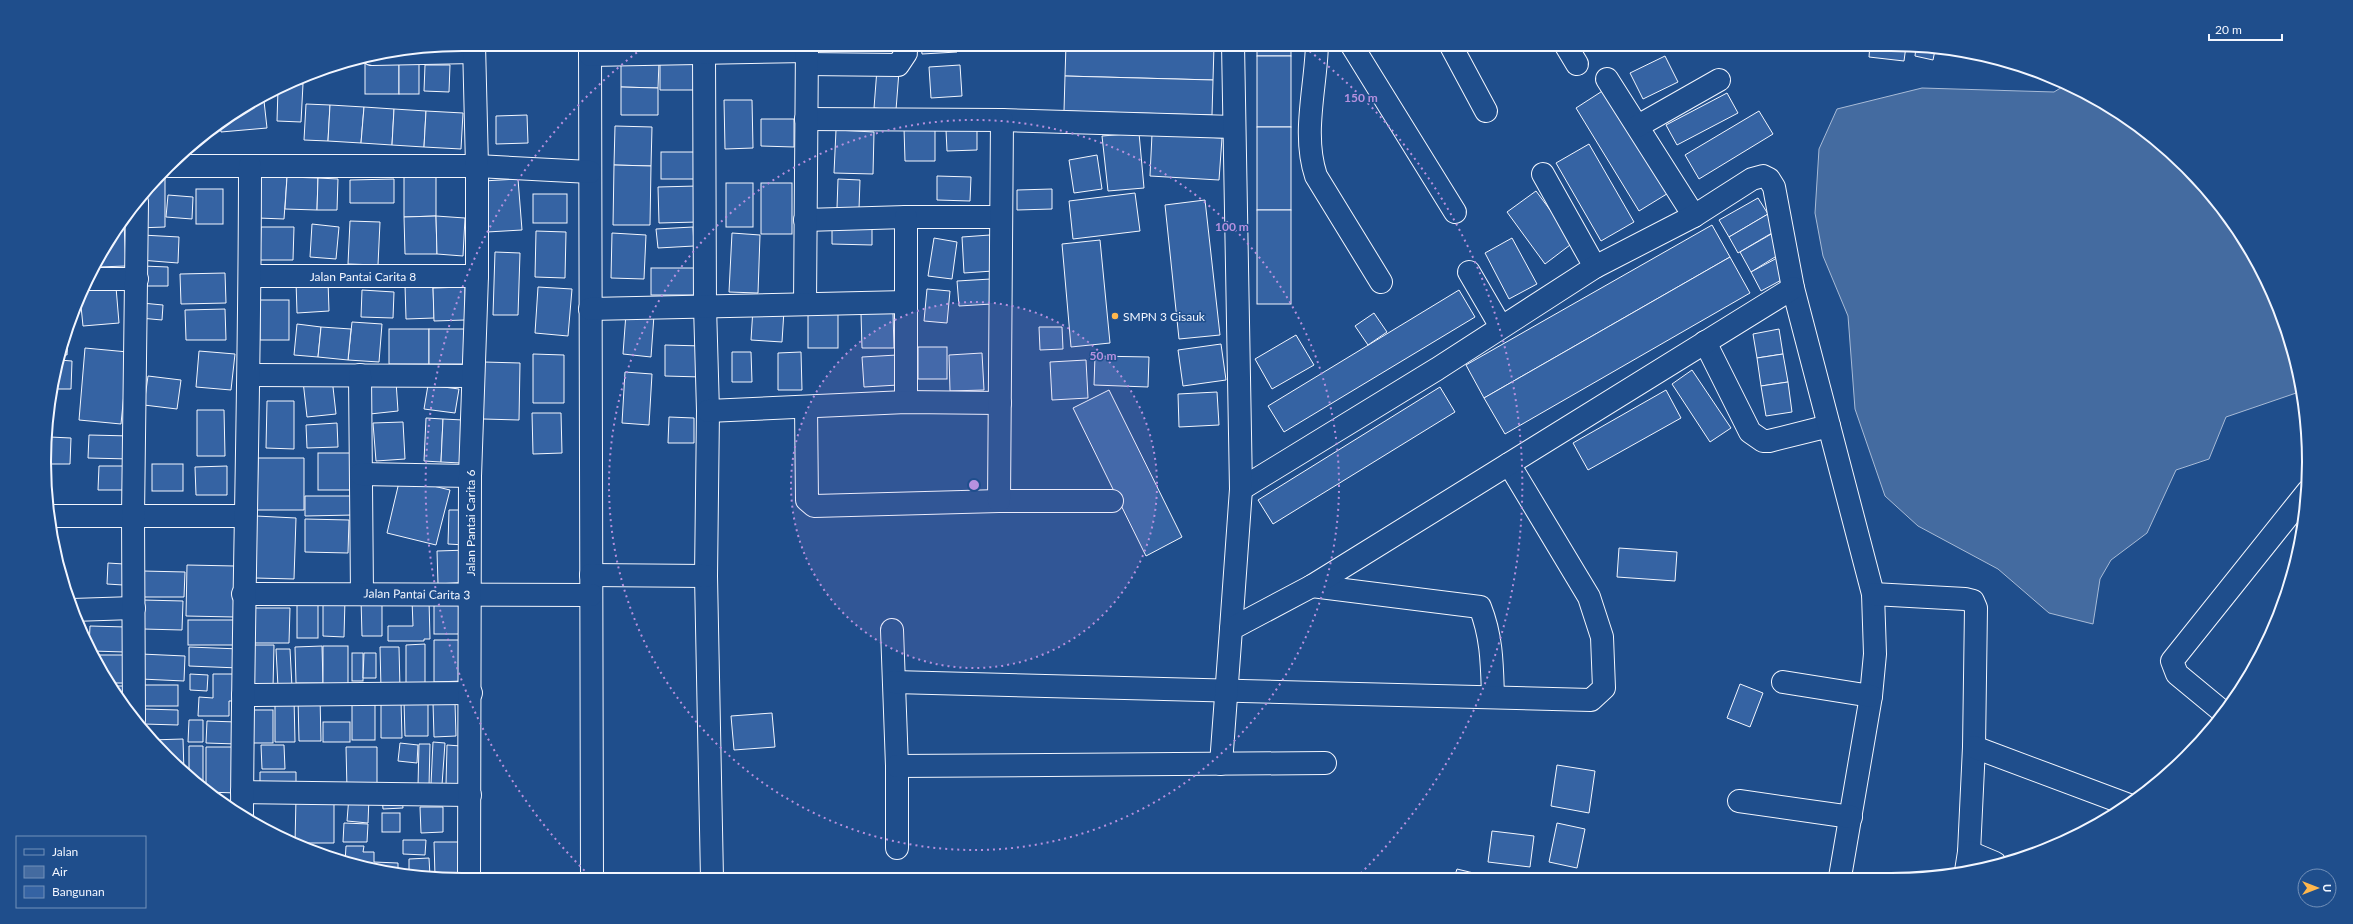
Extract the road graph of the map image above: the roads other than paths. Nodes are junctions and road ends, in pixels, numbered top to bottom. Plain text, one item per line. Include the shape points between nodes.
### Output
1 (474, 51) edge
2 (590, 51) edge
3 (618, 51) edge
4 (906, 51) edge
5 (1233, 51) edge
6 (1316, 51) edge
7 (1355, 51) edge
8 (1454, 51) edge
9 (1569, 51) edge
10 (807, 53) edge
11 (704, 54) junction
12 (1577, 64) dead end
13 (1607, 79) dead end
14 (1719, 80) dead end
15 (1486, 111) dead end
16 (806, 119) junction
17 (1002, 120) junction
18 (1638, 126) junction
19 (1234, 127) junction
20 (177, 166) edge
21 (250, 166) junction
22 (477, 166) junction
23 (590, 172) junction
24 (1543, 174) dead end
25 (137, 211) edge
26 (1454, 212) dead end
27 (1694, 216) junction
28 (906, 217) junction
29 (1000, 217) junction
30 (805, 220) junction
31 (1595, 267) junction
32 (1469, 272) dead end
33 (250, 276) junction
34 (477, 276) junction
35 (94, 279) edge
36 (137, 279) junction
37 (1381, 282) dead end
38 (1793, 288) junction
39 (906, 302) junction
40 (805, 304) junction
41 (705, 306) junction
42 (590, 309) junction
43 (1501, 328) junction
44 (1705, 342) junction
45 (250, 375) junction
46 (360, 375) junction
47 (473, 376) junction
48 (906, 402) junction
49 (1000, 403) junction
50 (806, 407) junction
51 (708, 411) junction
52 (1829, 426) junction
53 (1509, 464) junction
54 (361, 474) junction
55 (470, 476) junction
56 (1241, 489) junction
57 (999, 501) junction
58 (1112, 501) dead end
59 (2300, 501) edge
60 (55, 516) edge
61 (133, 516) junction
62 (244, 516) junction
63 (706, 576) junction
64 (591, 585) junction
65 (1312, 586) junction
66 (243, 594) junction
67 (362, 594) junction
68 (1873, 594) junction
69 (471, 595) junction
70 (134, 608) junction
71 (79, 610) edge
72 (1231, 629) junction
73 (892, 630) dead end
74 (894, 682) junction
75 (1783, 682) dead end
76 (1225, 691) junction
77 (471, 693) junction
78 (244, 695) junction
79 (1871, 696) junction
80 (1493, 697) junction
81 (134, 709) edge
82 (2219, 709) edge
83 (1974, 747) junction
84 (1325, 763) dead end
85 (1221, 764) junction
86 (897, 766) junction
87 (470, 795) junction
88 (1739, 801) dead end
89 (2121, 802) edge
90 (238, 805) edge
91 (1851, 817) junction
92 (897, 848) dead end
93 (1967, 862) edge
94 (1982, 863) edge
95 (469, 873) edge
96 (592, 873) edge
97 (712, 873) edge
98 (1841, 873) edge

1 - 22 street, Jalan Pantai Carita 6
2 - 23 street
3 - 11 street
4 - 10 street via 898,65
5 - 19 street
6 - 37 street via 1309,145 1312,163 1316,176
7 - 26 street
8 - 15 street
9 - 12 street
10 - 11 street
10 - 16 street
11 - 41 street
13 - 18 street
14 - 18 street
16 - 17 street
16 - 30 street
17 - 19 street
17 - 29 street
18 - 27 street
19 - 56 street
20 - 21 street
21 - 22 street
21 - 33 street
22 - 23 street
22 - 34 street, Jalan Pantai Carita 6
23 - 42 street
24 - 31 street
25 - 36 street
27 - 31 street
27 - 38 street via 1752,179 1762,176 1769,179 1774,186
28 - 29 street
28 - 30 street
28 - 39 street
29 - 49 street
30 - 40 street
31 - 43 street
32 - 43 street
33 - 34 street, Jalan Pantai Carita 8
33 - 45 street
34 - 47 street, Jalan Pantai Carita 6
35 - 36 street
36 - 61 street
38 - 44 street
38 - 52 street
39 - 40 street
39 - 48 street
40 - 41 street
41 - 42 street
41 - 51 street
42 - 64 street
43 - 56 street via 1437,370
44 - 52 street via 1750,432 1758,438 1769,441
44 - 53 street
45 - 46 street
45 - 62 street
46 - 47 street
46 - 54 street
47 - 55 street, Jalan Pantai Carita 6
48 - 49 street
48 - 50 street
49 - 57 street
50 - 51 street
50 - 57 street via 807,500 814,506
51 - 63 street
52 - 68 street
53 - 65 street
53 - 80 street via 1589,597 1602,637 1604,688 1591,700
54 - 55 street
54 - 67 street
55 - 69 street, Jalan Pantai Carita 6
56 - 72 street
57 - 58 street
59 - 82 street via 2172,661 2177,674
60 - 61 street
61 - 62 street
61 - 70 street
62 - 66 street
63 - 64 street, Jalan Pantai Carita 3
63 - 97 street
64 - 69 street, Jalan Pantai Carita 3
64 - 96 street
65 - 72 street
65 - 80 street via 1480,607 1488,628 1492,653
66 - 67 street, Jalan Pantai Carita 3
66 - 78 street
67 - 69 street, Jalan Pantai Carita 3
68 - 79 street via 1875,654
68 - 83 street via 1973,601 1976,608
69 - 77 street, Jalan Pantai Carita 6
70 - 71 street
70 - 81 street
72 - 76 street
73 - 74 street
74 - 76 street
74 - 86 street
75 - 79 street
76 - 80 street
76 - 85 street
77 - 78 street
77 - 87 street, Jalan Pantai Carita 6
78 - 90 street
79 - 91 street
83 - 89 street
83 - 93 street
84 - 85 street
85 - 86 street
86 - 92 street
87 - 90 street
87 - 95 street, Jalan Pantai Carita 6
88 - 91 street
91 - 98 street
93 - 94 street

